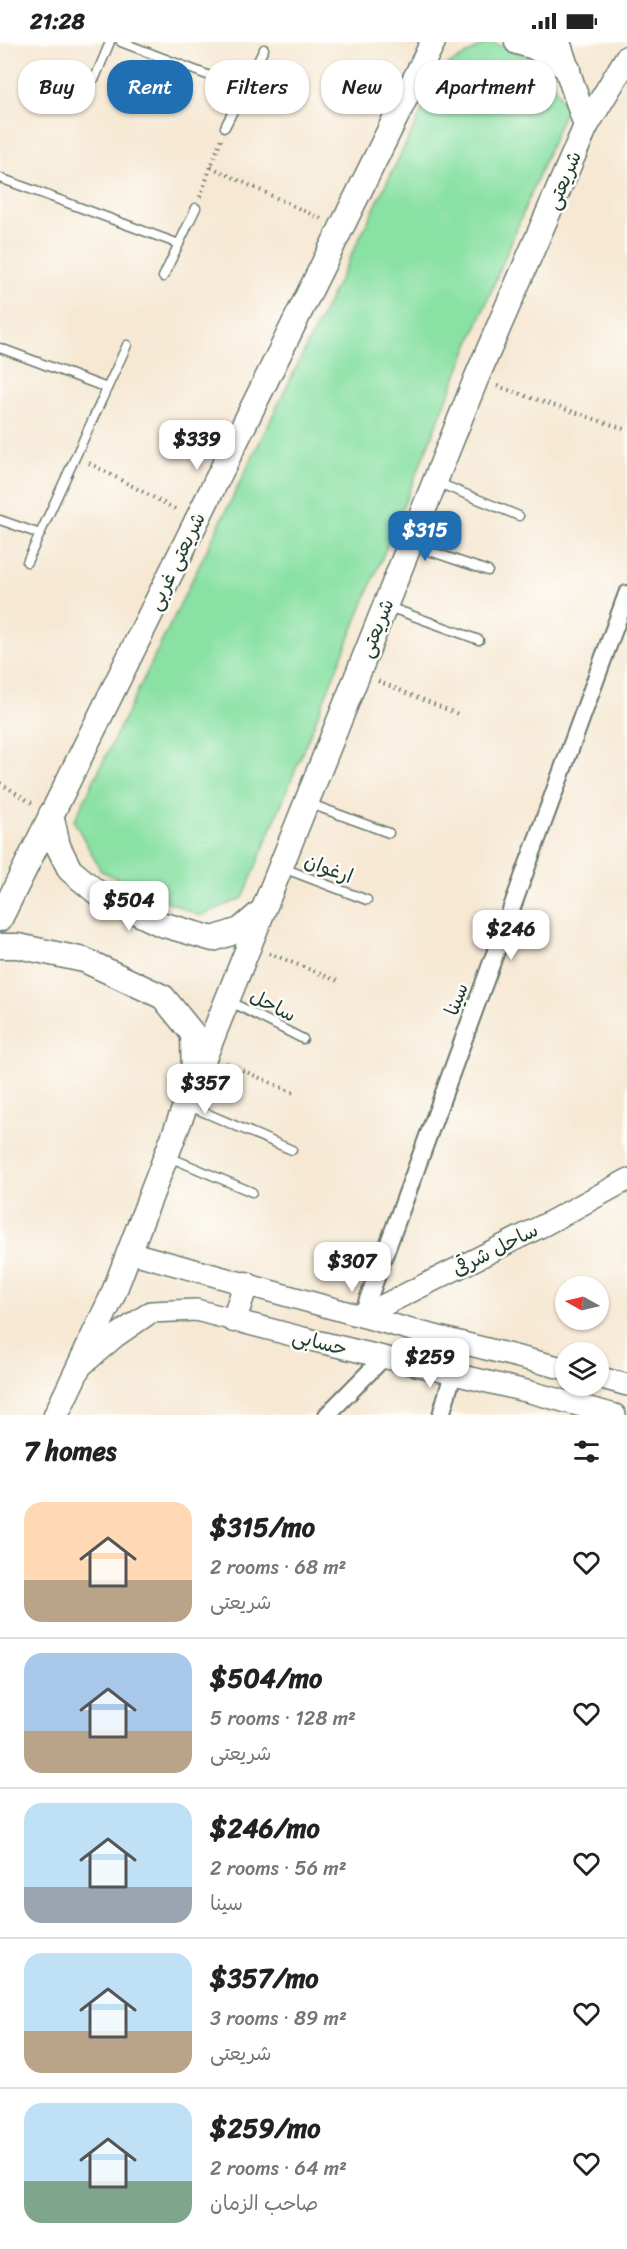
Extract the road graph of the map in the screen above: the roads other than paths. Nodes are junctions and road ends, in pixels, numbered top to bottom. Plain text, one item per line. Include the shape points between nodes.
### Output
1 (110, 42) edge
2 (122, 42) edge
3 (455, 42) edge
4 (517, 42) edge
5 (558, 42) edge
6 (264, 49) dead end
7 (430, 49) edge
8 (627, 58) edge
9 (258, 60) edge
10 (568, 69) junction
11 (205, 74) edge
12 (95, 78) dead end
13 (232, 114) edge
14 (586, 126) junction
15 (225, 127) road end
16 (0, 177) edge
17 (196, 208) road end
18 (179, 244) junction
19 (163, 277) dead end
20 (127, 345) dead end
21 (0, 348) edge
22 (107, 388) junction
23 (435, 482) junction
24 (519, 516) dead end
25 (0, 520) edge
26 (40, 534) junction
27 (410, 544) junction
28 (27, 562) dead end
29 (488, 571) dead end
30 (627, 594) edge
31 (385, 606) junction
32 (479, 640) dead end
33 (306, 802) junction
34 (51, 814) junction
35 (389, 832) dead end
36 (280, 867) junction
37 (367, 900) dead end
38 (261, 912) junction
39 (0, 919) edge
40 (0, 946) edge
41 (227, 1000) junction
42 (303, 1039) dead end
43 (190, 1094) junction
44 (292, 1150) dead end
45 (166, 1155) junction
46 (627, 1180) edge
47 (252, 1192) dead end
48 (129, 1252) junction
49 (246, 1284) junction
50 (362, 1316) junction
51 (234, 1320) junction
52 (384, 1357) junction
53 (555, 1366) edge
54 (77, 1370) junction
55 (453, 1374) junction
56 (609, 1380) edge
57 (627, 1385) edge
58 (576, 1410) edge
59 (56, 1415) edge
60 (327, 1415) edge
61 (441, 1415) edge
62 (615, 1415) edge

1 - 12 lane
2 - 11 lane
3 - 7 main road
4 - 10 main road via 534,46
5 - 10 main road, شریعتی
6 - 9 lane
7 - 34 main road, شریعتی غربی
8 - 14 main road
10 - 14 main road, شریعتی
13 - 15 lane
14 - 23 main road, شریعتی
16 - 18 lane
17 - 18 lane
18 - 19 lane
20 - 22 lane
21 - 22 lane
22 - 26 lane
23 - 24 lane
23 - 27 main road, شریعتی
25 - 26 lane
26 - 28 lane
27 - 29 lane
27 - 31 main road, شریعتی
30 - 50 street, سینا
31 - 32 lane
31 - 33 main road, شریعتی
33 - 35 lane
33 - 36 main road, شریعتی
34 - 38 main road via 58,846 70,870 99,895 161,924 213,939 240,930
34 - 39 main road, شریعتی غربی
36 - 37 lane, ارغوان
36 - 38 main road, شریعتی
38 - 41 main road, شریعتی
40 - 43 main road via 84,960 163,997 194,1034
41 - 42 lane, ساحل
41 - 43 main road, شریعتی
43 - 44 lane
43 - 45 main road, شریعتی
45 - 47 lane
45 - 48 main road, شریعتی
46 - 50 street, ساحل شرقی
48 - 49 street, حسابی
48 - 54 main road, شریعتی
49 - 50 street, حسابی
49 - 51 main road
50 - 53 street, حسابی
51 - 52 street, حسابی
51 - 54 street, حسابی via 196,1310 151,1312
52 - 55 street, حسابی
52 - 60 street
54 - 59 main road, شریعتی
55 - 58 street, حسابی
55 - 61 street
56 - 57 street
58 - 62 street, حسابی

